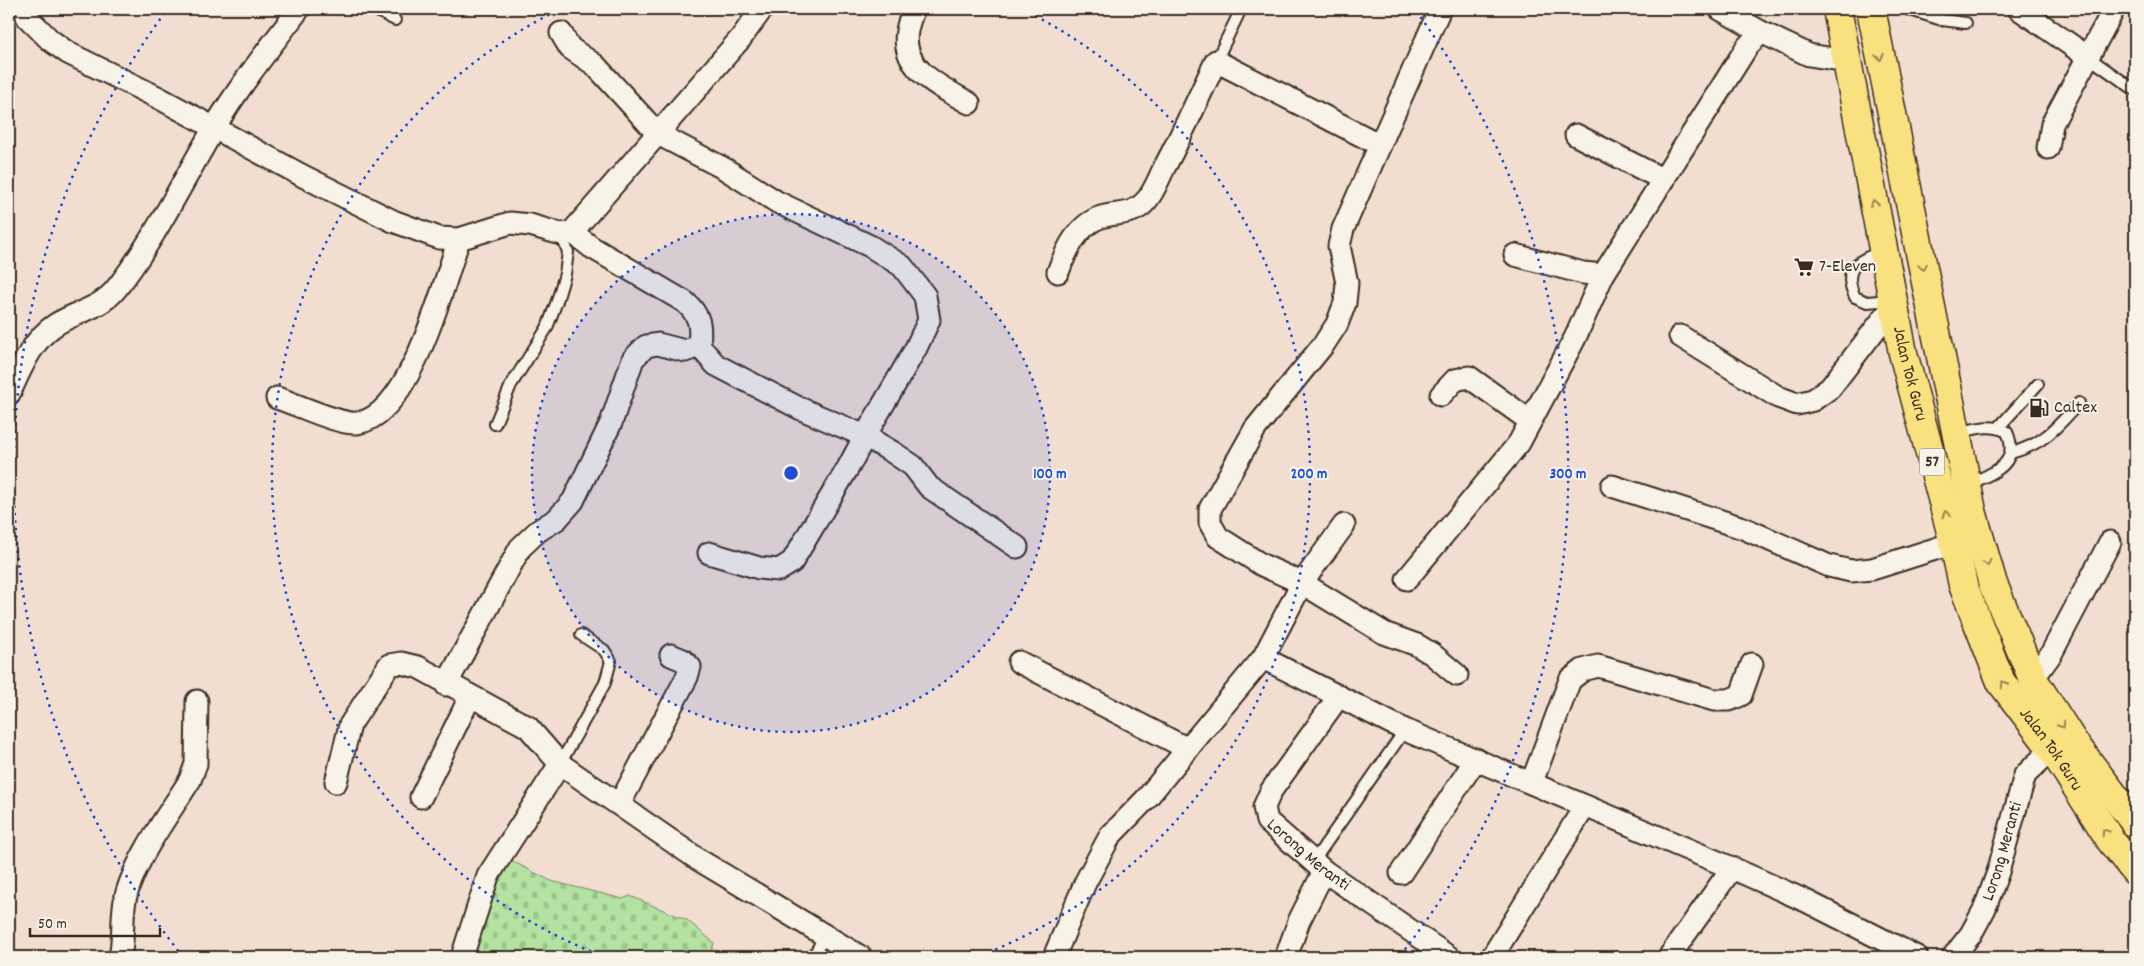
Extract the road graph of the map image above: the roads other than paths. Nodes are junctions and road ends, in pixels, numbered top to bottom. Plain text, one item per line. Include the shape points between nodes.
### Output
1 (299, 9) edge
2 (373, 9) edge
3 (762, 9) edge
4 (914, 9) edge
5 (1241, 9) edge
6 (1440, 9) edge
7 (1720, 9) edge
8 (1836, 9) edge
9 (1871, 9) edge
10 (1907, 9) edge
11 (2019, 9) edge
12 (2114, 9) edge
13 (22, 15) edge
14 (395, 20) dead end
15 (1966, 23) dead end
16 (1761, 32) junction
17 (561, 33) dead end
18 (2088, 58) junction
19 (1216, 61) junction
20 (1847, 62) junction
21 (2135, 90) edge
22 (969, 103) dead end
23 (214, 129) junction
24 (658, 134) junction
25 (1576, 135) dead end
26 (1380, 145) junction
27 (2048, 148) dead end
28 (1664, 180) junction
29 (1916, 232) junction
30 (567, 233) junction
31 (459, 239) junction
32 (1882, 246) junction
33 (1515, 255) dead end
34 (1058, 272) dead end
35 (1603, 274) junction
36 (1893, 302) junction
37 (1680, 336) dead end
38 (699, 346) junction
39 (2038, 384) dead end
40 (9, 394) edge
41 (1441, 395) dead end
42 (277, 398) dead end
43 (2079, 403) dead end
44 (1530, 421) junction
45 (495, 424) dead end
46 (1999, 427) junction
47 (1956, 433) junction
48 (864, 436) junction
49 (2011, 453) junction
50 (1967, 484) junction
51 (1612, 486) dead end
52 (1344, 525) dead end
53 (2110, 542) dead end
54 (1954, 543) junction
55 (1017, 547) dead end
56 (709, 553) dead end
57 (1407, 579) dead end
58 (1302, 583) junction
59 (580, 635) dead end
60 (671, 655) dead end
61 (1263, 658) junction
62 (1019, 662) dead end
63 (1752, 664) dead end
64 (1456, 674) dead end
65 (2033, 679) junction
66 (446, 685) junction
67 (1340, 696) junction
68 (470, 697) junction
69 (197, 701) dead end
70 (1405, 730) junction
71 (1188, 749) junction
72 (2052, 749) junction
73 (1476, 759) junction
74 (560, 764) junction
75 (336, 782) dead end
76 (1532, 782) junction
77 (421, 797) dead end
78 (620, 803) junction
79 (1585, 806) junction
80 (2135, 821) edge
81 (1318, 867) junction
82 (1732, 868) junction
83 (2135, 871) edge
84 (1401, 873) dead end
85 (825, 935) junction
86 (1436, 954) edge
87 (120, 957) edge
88 (462, 957) edge
89 (812, 957) edge
90 (861, 957) edge
91 (1054, 957) edge
92 (1286, 957) edge
93 (1492, 957) edge
94 (1669, 957) edge
95 (1917, 957) edge
96 (1953, 957) edge

1 - 23 street
2 - 14 lane
3 - 24 street via 742,38
4 - 22 street via 906,32 909,55 920,72
5 - 19 lane
6 - 26 street
7 - 16 street
8 - 20 main road, Jalan Tok Guru / 57
9 -> 29 main road, Jalan Tok Guru / 57
10 - 15 lane via 1942,20
11 - 18 street
12 - 18 street
13 - 23 street via 68,53
16 - 20 street via 1809,54
16 - 28 street via 1747,47
17 - 24 street via 570,48 595,65
18 - 21 lane
18 - 27 street via 2052,124
19 - 26 street
19 - 34 street via 1147,200 1135,211 1088,223 1065,252
32 -> 20 main road, Jalan Tok Guru / 57
23 - 31 street via 393,221 439,238
23 - 40 street via 175,199 115,290 94,308 74,314 53,326 31,349
24 - 30 street
24 - 48 street via 777,202 870,246 902,266 925,296 929,320 900,378
25 - 28 street
26 - 58 street via 1343,228 1339,246 1347,283 1345,303 1337,324 1255,429 1210,509 1210,523 1218,537 1262,565
28 - 35 street
29 - 32 main road
29 -> 47 main road, Jalan Tok Guru / 57
30 - 31 street via 510,222
30 - 38 street via 685,302 695,311 701,325
30 - 45 lane via 565,274 547,328 511,385
31 - 42 street via 421,347 401,391 377,416 357,423 341,421
32 - 36 main road, Jalan Tok Guru / 57
32 - 36 lane via 1858,261 1851,270 1850,286 1855,297 1867,302
33 - 35 street via 1582,273
35 - 44 street
36 - 37 street via 1830,388 1813,400 1797,404 1778,397
54 -> 36 main road, Jalan Tok Guru / 57 via 1902,353
38 - 48 street via 716,364 799,408
38 - 66 street via 685,351 658,344 646,346 633,359 611,423 573,501 557,519 520,548
39 - 46 lane
41 - 44 street via 1455,380 1469,377
43 - 49 lane via 2042,441
44 - 57 street via 1519,443
46 - 47 lane
46 - 49 lane via 2008,432 2012,441
47 - 50 main road, Jalan Tok Guru / 57
48 - 55 street via 913,466 929,487
48 - 56 street via 792,562 779,570 759,568
49 - 50 lane via 1996,472
50 -> 65 main road, Jalan Tok Guru / 57 via 1993,584
51 - 54 street via 1743,528 1829,566 1851,571 1872,569
52 - 58 street
53 - 65 street via 2051,654
72 -> 54 main road, Jalan Tok Guru / 57 via 2001,682 1963,584
58 - 61 street
58 - 64 street via 1384,633 1417,645
59 - 74 lane via 604,650 610,661 609,671
60 - 78 street via 684,660 690,667 687,677
61 - 67 street
61 - 71 street
62 - 71 street
63 - 76 street via 1741,695 1730,700 1714,700 1598,666 1583,670 1570,680
65 -> 80 main road, Jalan Tok Guru / 57 via 2074,743
66 - 68 street
66 - 75 street via 418,667 401,663 389,665 350,725
67 - 70 street
67 - 81 street, Lorong Meranti via 1271,791 1264,807 1267,821
68 - 74 street via 528,727
68 - 77 street
69 - 87 street via 196,764 126,892
70 - 73 street
70 - 81 lane
71 - 91 street via 1110,836 1085,883
83 -> 72 main road, Jalan Tok Guru / 57 via 2111,841
72 - 96 street, Lorong Meranti via 2026,775 1985,908
73 - 76 street
73 - 84 street
74 - 78 street
74 - 88 street via 488,876
76 - 79 street
78 - 85 street via 699,860
79 - 82 street
79 - 93 street
81 - 86 street, Lorong Meranti
81 - 92 street
82 - 94 street
82 - 95 street
85 - 89 lane
85 - 90 street

